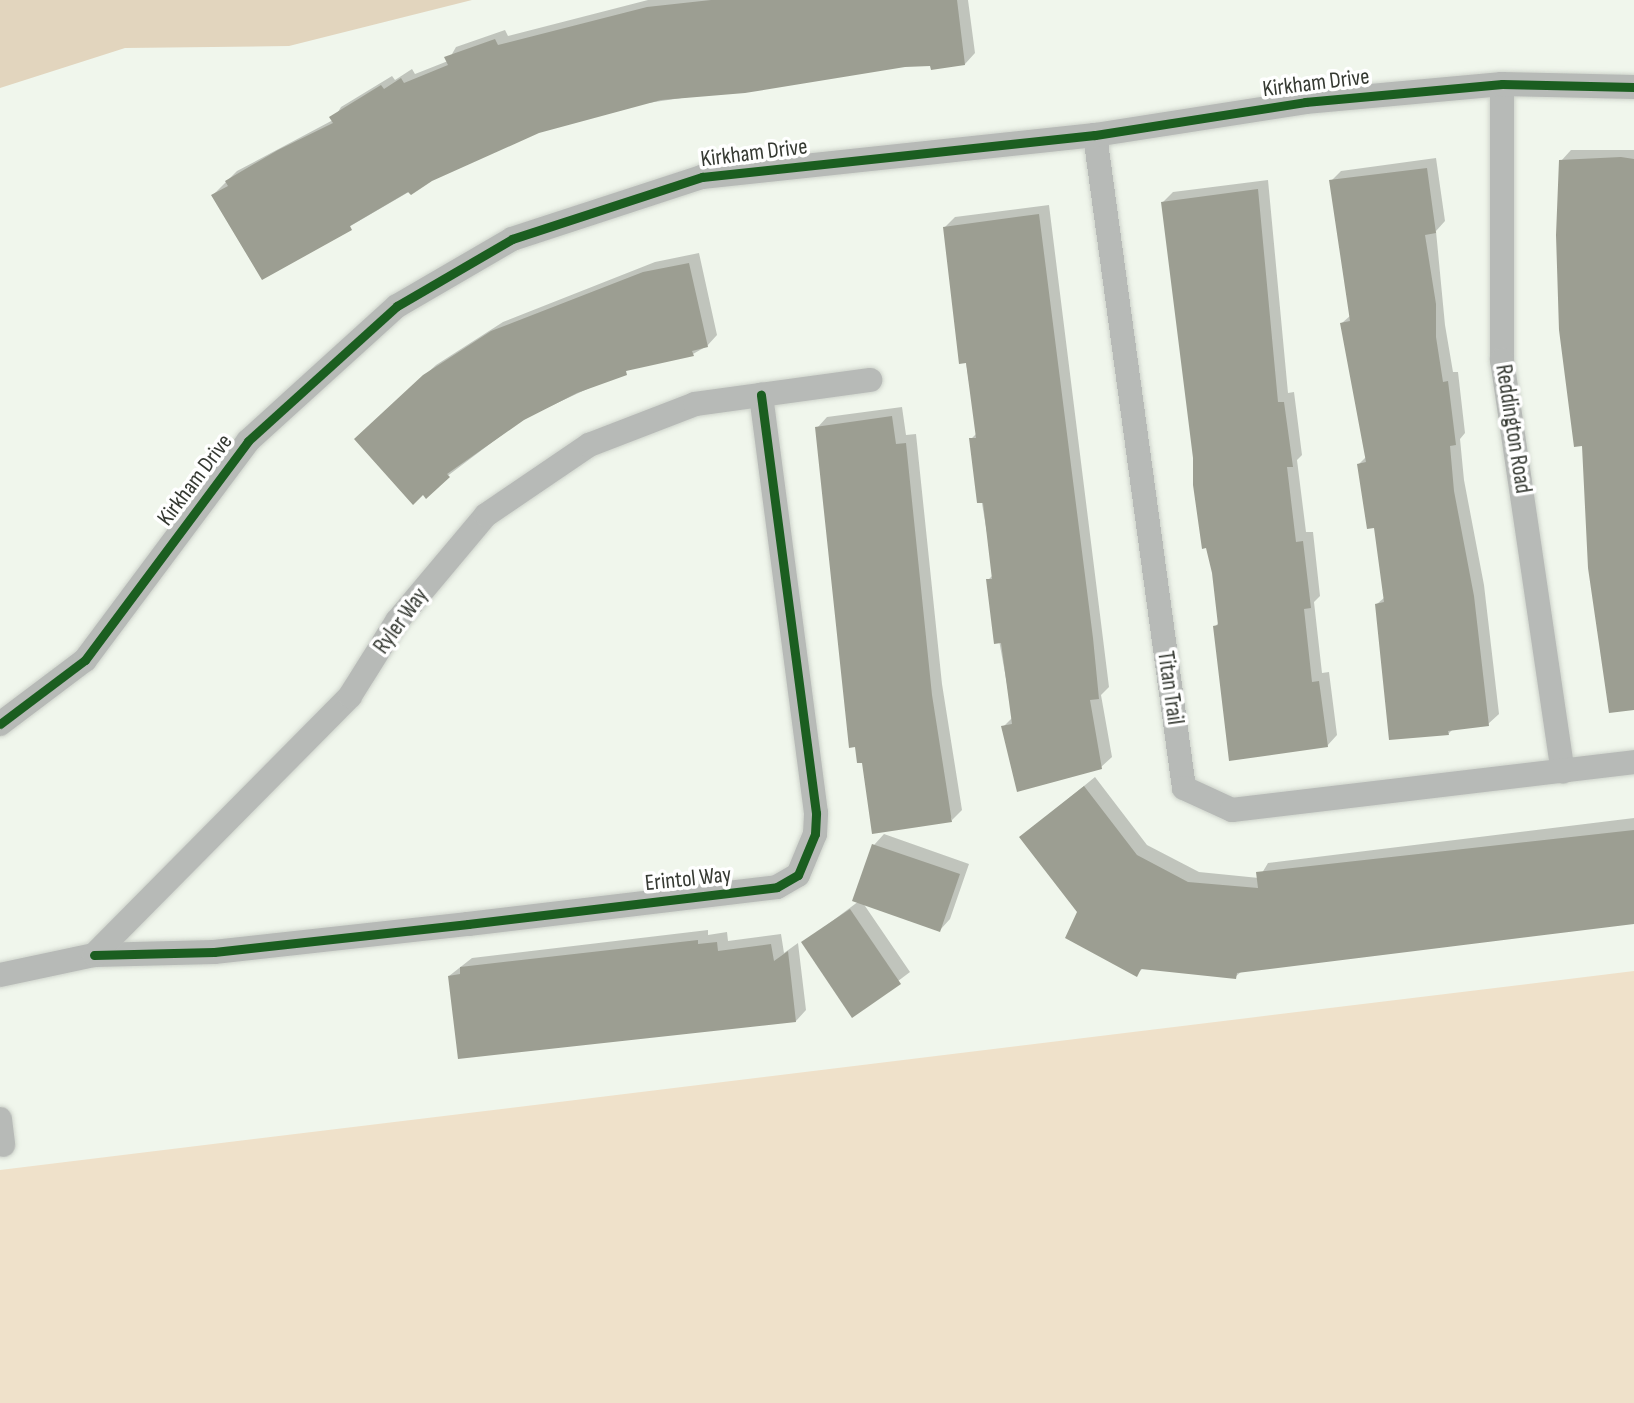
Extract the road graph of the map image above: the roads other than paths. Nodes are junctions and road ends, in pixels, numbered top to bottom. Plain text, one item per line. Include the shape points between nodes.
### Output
1 (1502, 83) junction
2 (1634, 87) edge
3 (1095, 135) junction
4 (870, 380) dead end
5 (761, 395) junction
6 (0, 724) edge
7 (1634, 762) edge
8 (1563, 771) junction
9 (94, 956) junction
10 (0, 975) edge
11 (0, 1119) edge
12 (3, 1145) dead end

1 - 2 street, Kirkham Drive
1 - 3 street, Kirkham Drive via 1305,102
1 - 8 street, Reddington Road via 1502,360
3 - 6 street, Kirkham Drive via 702,177 512,239 397,306 248,441 85,660
3 - 8 street, Titan Trail via 1184,788 1232,810
4 - 5 street, Ryler Way
5 - 9 street, Ryler Way via 695,404 589,445 486,515 397,621 350,696
5 - 9 street, Erintol Way via 816,813 815,834 798,875 777,887 468,924 214,951
7 - 8 street, Titan Trail
9 - 10 street
11 - 12 street

